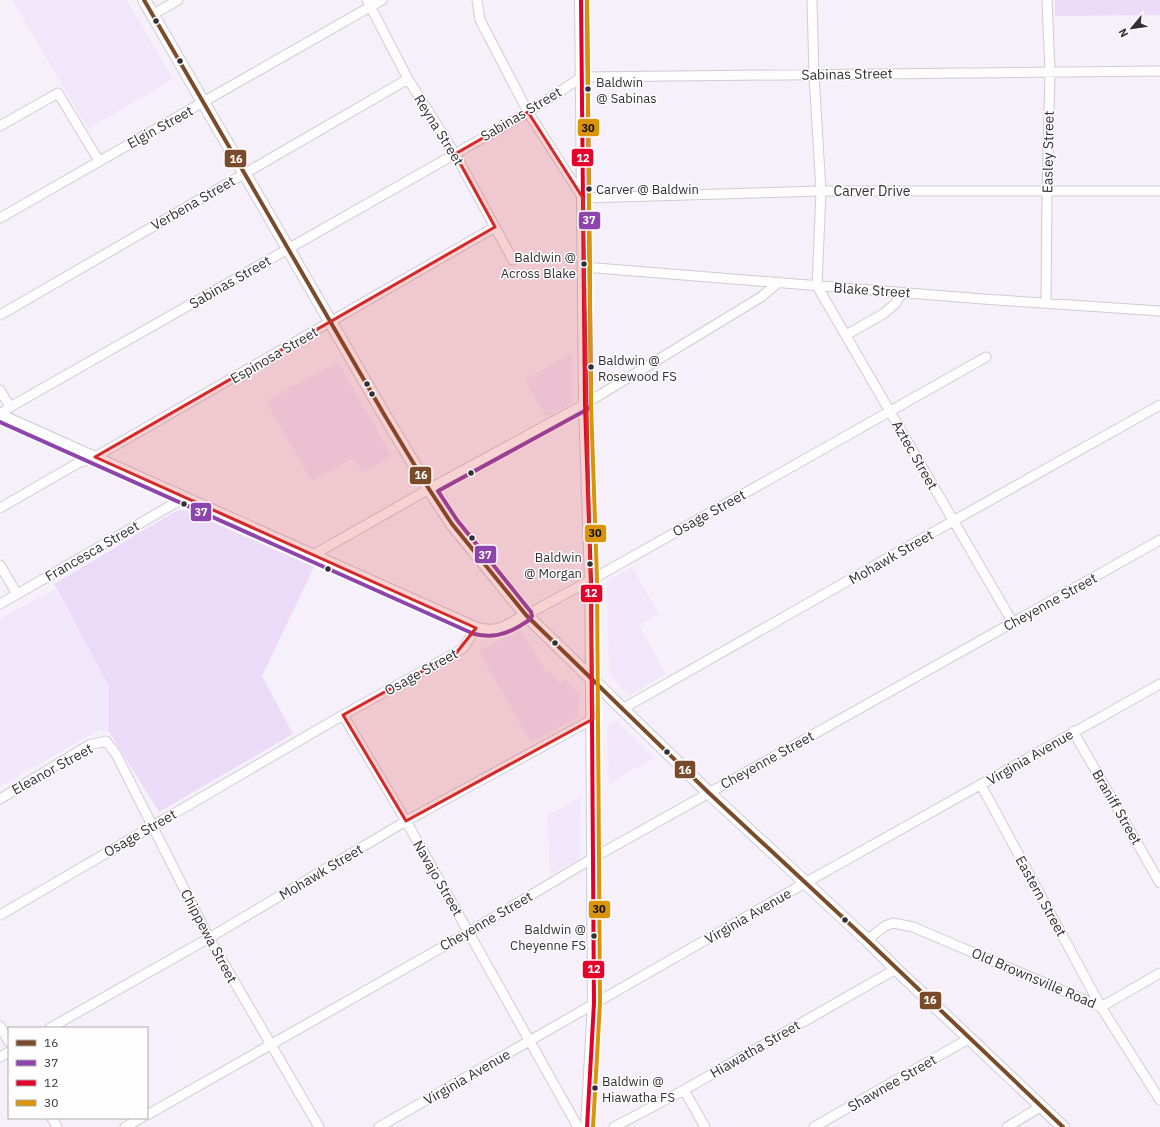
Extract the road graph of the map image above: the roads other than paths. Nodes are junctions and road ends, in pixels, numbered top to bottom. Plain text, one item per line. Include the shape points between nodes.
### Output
1 (144, 0) edge
2 (178, 0) edge
3 (382, 0) edge
4 (477, 0) edge
5 (581, 0) edge
6 (812, 0) edge
7 (1047, 0) edge
8 (369, 3) edge
9 (152, 15) junction
10 (1160, 70) edge
11 (1050, 72) junction
12 (814, 75) junction
13 (582, 77) junction
14 (408, 79) junction
15 (203, 103) junction
16 (528, 112) junction
17 (0, 126) edge
18 (455, 154) junction
19 (99, 161) junction
20 (244, 174) junction
21 (1160, 190) edge
22 (820, 191) junction
23 (1047, 192) junction
24 (583, 198) junction
25 (0, 218) edge
26 (495, 227) junction
27 (288, 249) junction
28 (513, 260) dead end
29 (584, 267) junction
30 (779, 282) junction
31 (817, 286) junction
32 (902, 293) junction
33 (1046, 303) junction
34 (1160, 311) edge
35 (0, 316) edge
36 (330, 323) junction
37 (846, 335) junction
38 (986, 358) dead end
39 (0, 390) edge
40 (585, 404) junction
41 (1160, 405) edge
42 (10, 407) junction
43 (890, 411) junction
44 (0, 414) edge
45 (95, 457) junction
46 (429, 489) junction
47 (184, 498) junction
48 (0, 508) edge
49 (953, 521) junction
50 (1160, 540) edge
51 (313, 555) junction
52 (0, 565) edge
53 (591, 580) junction
54 (17, 594) junction
55 (0, 604) edge
56 (526, 615) junction
57 (1013, 623) junction
58 (476, 628) junction
59 (592, 680) junction
60 (1160, 684) edge
61 (622, 709) junction
62 (343, 715) junction
63 (593, 719) junction
64 (1073, 731) junction
65 (106, 741) joint
66 (981, 785) junction
67 (709, 793) junction
68 (0, 798) edge
69 (406, 821) junction
70 (153, 826) junction
71 (593, 858) junction
72 (805, 883) junction
73 (1160, 883) edge
74 (0, 914) edge
75 (469, 932) junction
76 (209, 938) junction
77 (867, 940) junction
78 (896, 969) junction
79 (1160, 972) edge
80 (594, 1003) junction
81 (1101, 1007) junction
82 (0, 1026) edge
83 (52, 1027) edge
84 (970, 1038) junction
85 (8, 1040) edge
86 (530, 1040) junction
87 (270, 1046) junction
88 (684, 1090) junction
89 (1160, 1100) edge
90 (1042, 1106) junction
91 (148, 1114) edge
92 (139, 1119) edge
93 (125, 1127) edge
94 (319, 1127) edge
95 (379, 1127) edge
96 (578, 1127) edge
97 (587, 1127) edge
98 (614, 1127) edge
99 (705, 1127) edge
100 (814, 1127) edge
101 (1007, 1127) edge
102 (1063, 1127) edge

1 - 9 main road
2 - 9 street
3 - 8 street, Elgin Street
4 - 16 street via 480,20
5 - 13 main road
6 - 12 street
7 - 11 street, Easley Street
8 - 14 street, Reyna Street
8 - 15 street, Elgin Street
9 - 15 main road
10 - 11 street, Sabinas Street
11 - 12 street, Sabinas Street
11 - 23 street, Easley Street
12 - 13 street, Sabinas Street
12 - 22 street
13 - 16 street, Sabinas Street
13 - 24 main road
14 - 18 street, Reyna Street
14 - 20 street, Verbena Street
15 - 19 street, Elgin Street
15 - 20 main road
16 - 18 street, Sabinas Street
16 - 24 street
17 - 19 street via 58,93
18 - 26 street, Reyna Street
18 - 27 street, Sabinas Street
19 - 25 street, Elgin Street
20 - 27 main road
20 - 35 street, Verbena Street
21 - 23 street, Carver Drive
22 - 23 street, Carver Drive
22 - 24 street, Carver Drive
22 - 31 street
23 - 33 street, Easley Street
24 - 29 main road
26 - 28 street, Reyna Street
26 - 36 street, Espinosa Street
27 - 36 main road
27 - 42 street, Sabinas Street
29 - 30 street, Blake Street
29 - 40 main road
30 - 31 street, Blake Street
30 - 40 street via 761,297
31 - 32 street, Blake Street
31 - 37 street, Aztec Street
32 - 33 street, Blake Street
32 - 37 street via 883,314
33 - 34 street, Blake Street
36 - 45 street, Espinosa Street
36 - 46 main road
37 - 43 street, Aztec Street
38 - 43 street, Osage Street
39 - 42 street
40 - 46 street
40 - 53 main road
41 - 49 street, Mohawk Street
42 - 44 street, Sabinas Street
43 - 49 street, Aztec Street
43 - 53 street, Osage Street
44 - 45 street
45 - 47 street
45 - 48 street, Espinosa Street via 78,463
46 - 51 street
46 - 56 main road via 452,524
47 - 51 street
47 - 54 street, Francesca Street
49 - 57 street, Aztec Street
49 - 61 street, Mohawk Street
50 - 57 street, Cheyenne Street
51 - 58 street
52 - 54 street
53 - 56 street, Osage Street
53 - 59 main road
54 - 55 street, Francesca Street
56 - 58 street, Osage Street via 500,630 485,631
56 - 59 main road
57 - 67 street, Cheyenne Street
58 - 62 street, Osage Street via 464,647 457,652
59 - 61 main road
59 - 63 main road
60 - 64 street, Virginia Avenue
61 - 67 main road
62 - 69 street, Navajo Street
62 - 70 street, Osage Street
63 - 69 street, Mohawk Street
63 - 71 main road
64 - 66 street, Virginia Avenue
64 - 73 street, Braniff Street
65 - 68 street, Eleanor Street via 89,745
65 - 70 street, Chippewa Street via 116,754
66 - 72 street, Virginia Avenue
66 - 81 street, Eastern Street
67 - 71 street, Cheyenne Street
67 - 72 main road
69 - 75 street, Navajo Street
69 - 76 street, Mohawk Street
70 - 74 street, Osage Street
70 - 76 street, Chippewa Street
71 - 75 street, Cheyenne Street
71 - 80 main road
72 - 77 main road
72 - 80 street, Virginia Avenue
75 - 86 street, Navajo Street
75 - 87 street, Cheyenne Street
76 - 83 street, Mohawk Street
76 - 87 street, Chippewa Street
77 - 78 main road
77 - 81 street, Old Brownsville Road via 893,923 913,927
78 - 84 main road
78 - 88 street, Hiawatha Street
79 - 81 street
80 - 86 street, Virginia Avenue
80 - 97 main road
81 - 89 street, Old Brownsville Road
82 - 85 street
84 - 90 main road
84 - 100 street, Shawnee Street
86 - 95 street, Virginia Avenue
86 - 96 street, Navajo Street
87 - 91 street, Cheyenne Street
87 - 94 street, Chippewa Street
88 - 98 street, Hiawatha Street
88 - 99 street
90 - 101 street
90 - 102 main road
92 - 93 street

